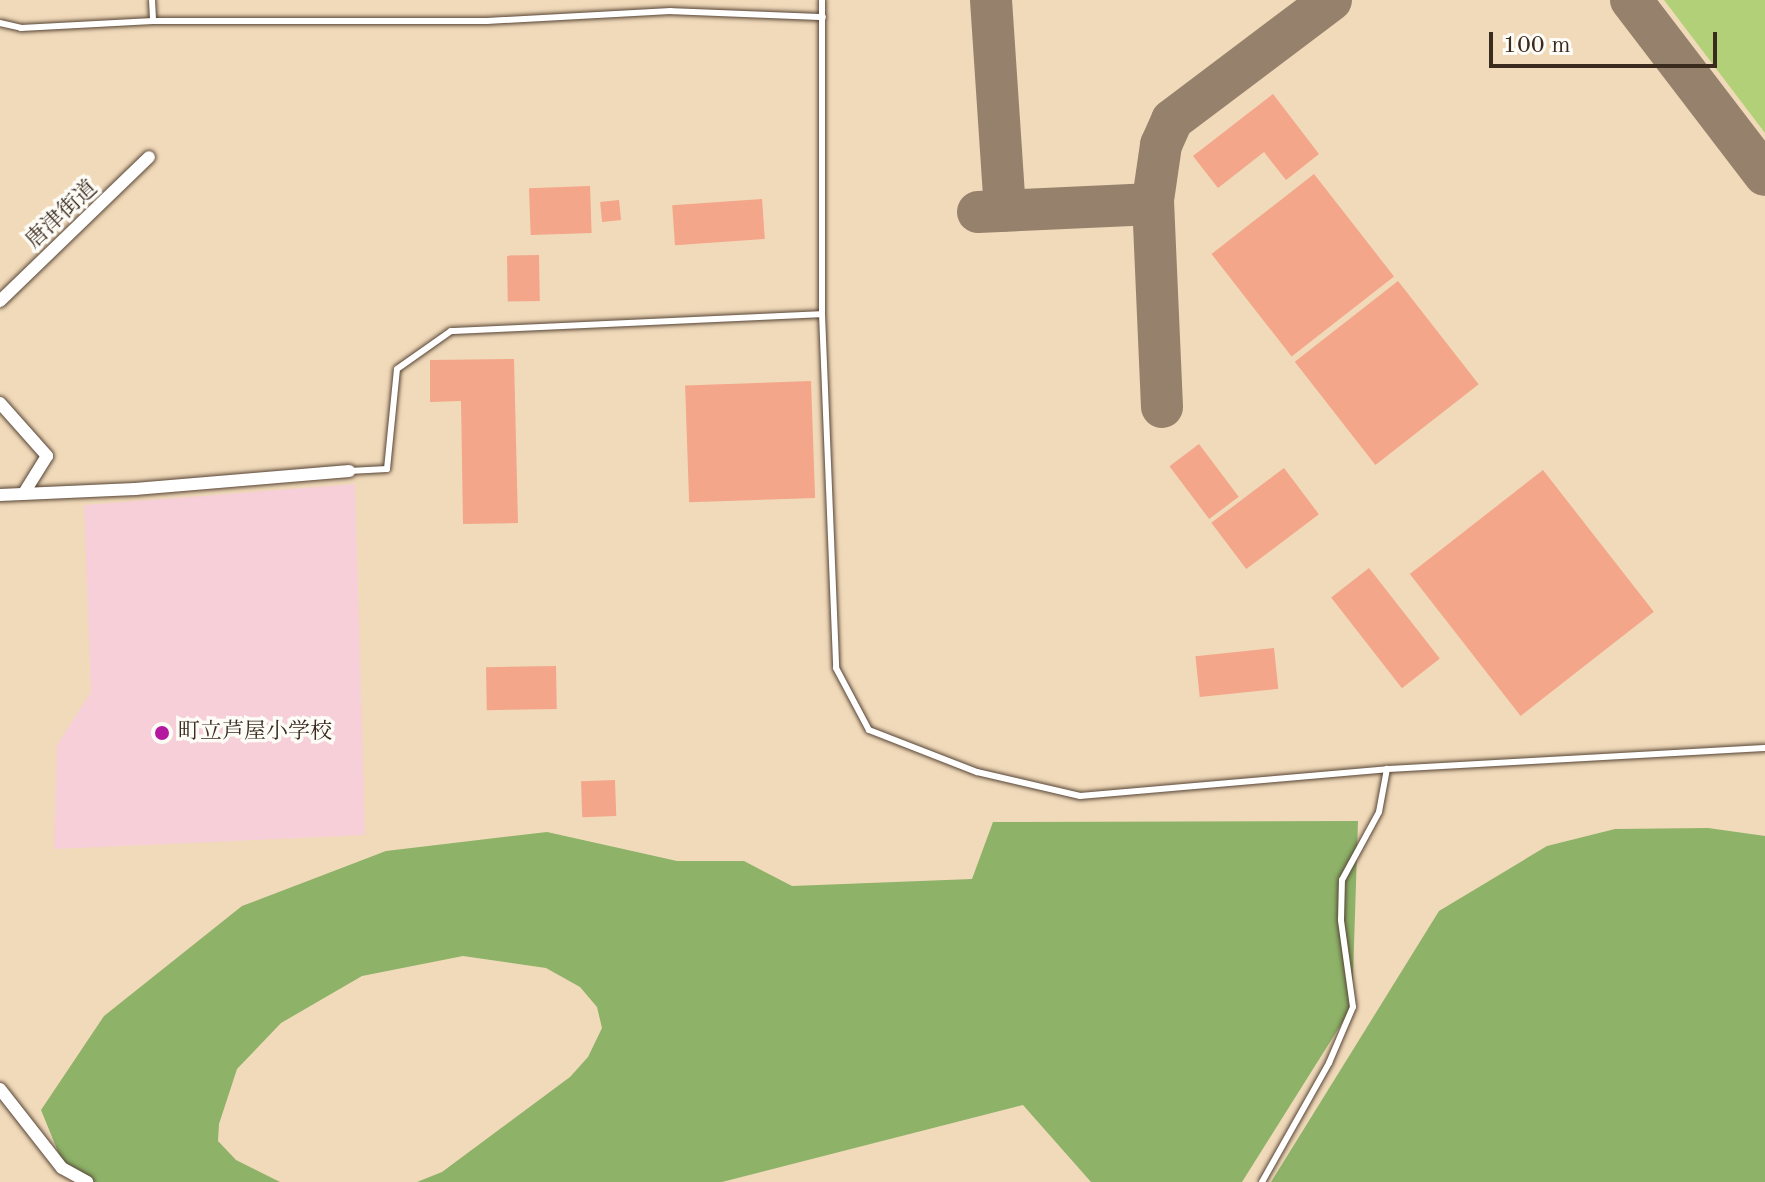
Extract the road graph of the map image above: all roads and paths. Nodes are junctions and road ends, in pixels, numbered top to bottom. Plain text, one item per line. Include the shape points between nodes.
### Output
1 (152, 0) edge
2 (670, 0) edge
3 (822, 0) edge
4 (671, 11) junction
5 (823, 17) junction
6 (153, 21) junction
7 (0, 23) edge
8 (149, 157) dead end
9 (0, 301) edge
10 (822, 314) junction
11 (0, 403) edge
12 (349, 471) joint
13 (24, 493) junction
14 (0, 495) edge
15 (1765, 748) edge
16 (1387, 769) junction
17 (0, 1089) edge
18 (87, 1182) edge
19 (1262, 1182) edge

1 - 6 lane
2 - 4 lane
3 - 5 lane
4 - 5 lane
4 - 6 lane via 487,21
5 - 10 lane
6 - 7 lane via 21,28
8 - 9 street, 唐津街道
10 - 12 lane via 451,331 397,369 387,469
10 - 16 lane via 836,668 869,730 977,772 1080,796
11 - 13 street via 47,456
12 - 13 street
13 - 14 street
15 - 16 lane
16 - 19 lane via 1379,812 1342,880 1341,920 1353,1007 1329,1063
17 - 18 street via 62,1168

